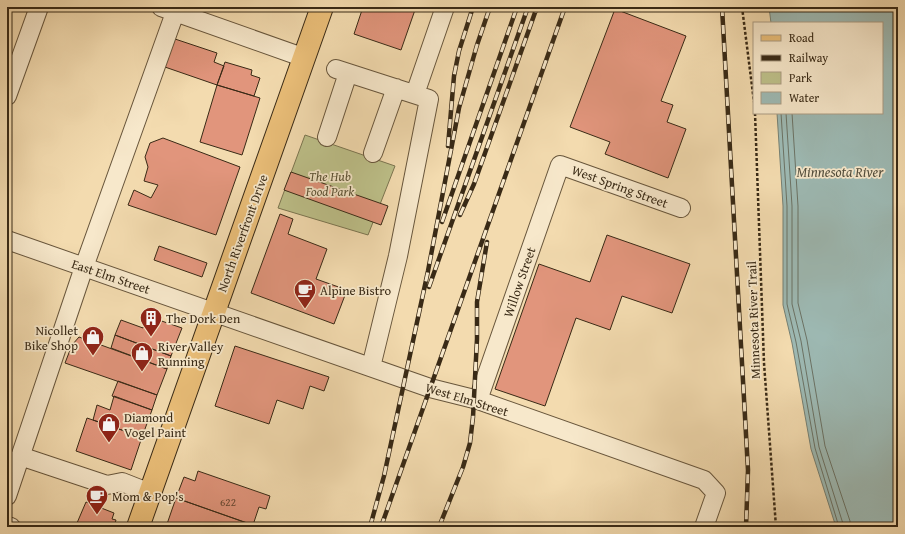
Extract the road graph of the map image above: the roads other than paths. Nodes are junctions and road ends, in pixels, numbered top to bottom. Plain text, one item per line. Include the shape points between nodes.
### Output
1 (39, 7) edge
2 (322, 7) edge
3 (445, 7) edge
4 (171, 9) edge
5 (305, 58) junction
6 (396, 88) junction
7 (415, 94) junction
8 (7, 96) edge
9 (327, 137) dead end
10 (374, 152) dead end
11 (560, 165) joint
12 (681, 208) dead end
13 (7, 240) edge
14 (84, 267) junction
15 (214, 312) junction
16 (371, 367) junction
17 (478, 400) junction
18 (20, 456) junction
19 (150, 493) junction
20 (7, 496) edge
21 (7, 526) edge
22 (11, 527) edge
23 (138, 527) edge
24 (704, 527) edge

1 - 8 street
2 - 5 main road, North Riverfront Drive
3 - 7 street
4 - 5 street
4 - 14 street
5 - 15 main road, North Riverfront Drive
6 - 7 street
6 - 9 street via 342,71
6 - 10 street
7 - 16 street via 429,98 398,256
11 - 12 street, West Spring Street
11 - 17 street, Willow Street
13 - 14 street, East Elm Street
14 - 15 street, East Elm Street
14 - 18 street
15 - 16 street, West Elm Street
15 - 19 main road, North Riverfront Drive
16 - 17 street, West Elm Street via 430,388
17 - 24 street, West Elm Street via 704,480 716,493
18 - 19 street via 107,485 122,482
18 - 20 street
19 - 23 main road, North Riverfront Drive
21 - 22 street

